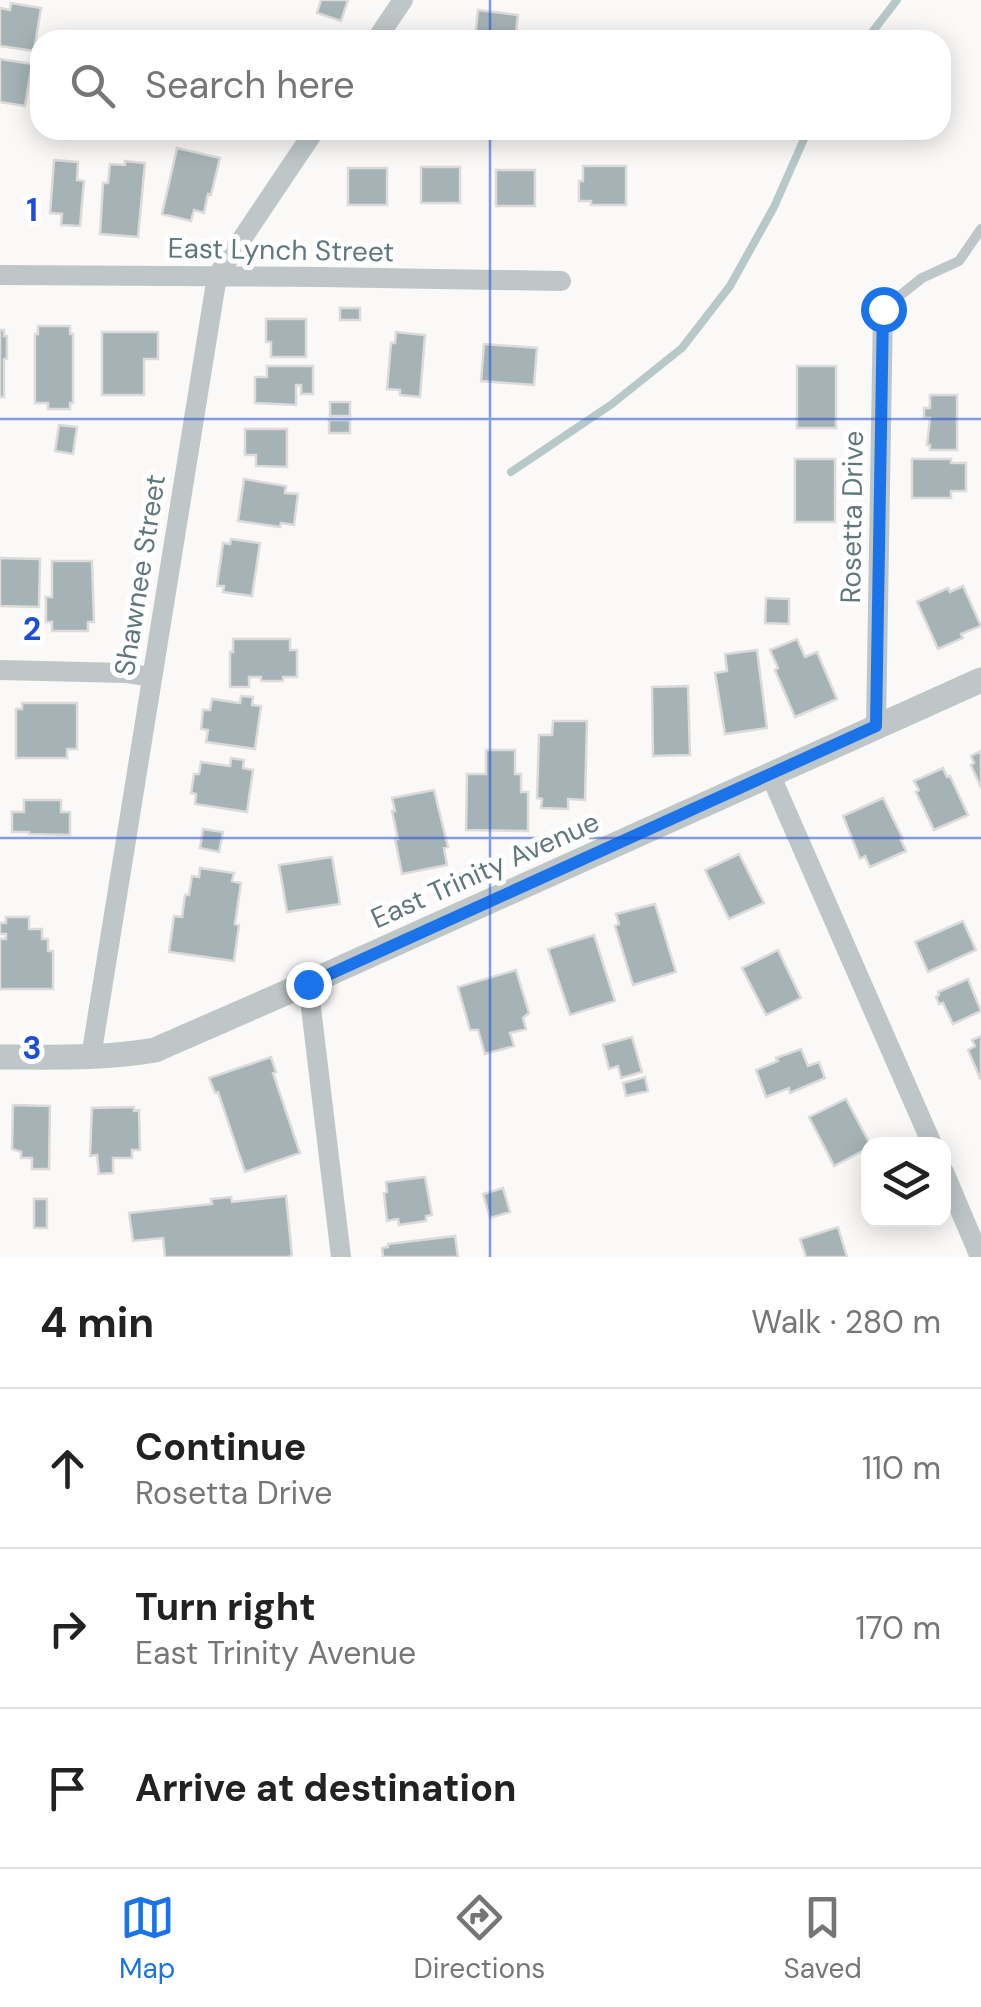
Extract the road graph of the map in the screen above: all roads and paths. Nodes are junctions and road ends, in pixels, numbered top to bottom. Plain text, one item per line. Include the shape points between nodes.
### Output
1 (403, 0) edge
2 (383, 30) edge
3 (308, 140) edge
4 (981, 229) edge
5 (0, 275) edge
6 (217, 276) junction
7 (561, 281) dead end
8 (883, 309) joint
9 (0, 670) edge
10 (152, 676) junction
11 (981, 680) edge
12 (876, 726) junction
13 (770, 774) junction
14 (308, 984) junction
15 (0, 1057) edge
16 (91, 1057) junction
17 (929, 1137) edge
18 (951, 1189) edge
19 (341, 1257) edge
20 (980, 1257) edge

1 - 2 street
3 - 6 street, Shawnee Street
4 - 8 lane via 959,260
5 - 6 street, East Lynch Street
6 - 7 street, East Lynch Street
6 - 10 street, Shawnee Street
8 - 12 street, Rosetta Drive
9 - 10 street
10 - 16 street, Shawnee Street
11 - 12 street, East Trinity Avenue
12 - 13 street, East Trinity Avenue
13 - 14 street, East Trinity Avenue
13 - 17 street
14 - 16 street, East Trinity Avenue via 155,1050
14 - 19 street
15 - 16 street, East Trinity Avenue
18 - 20 street

